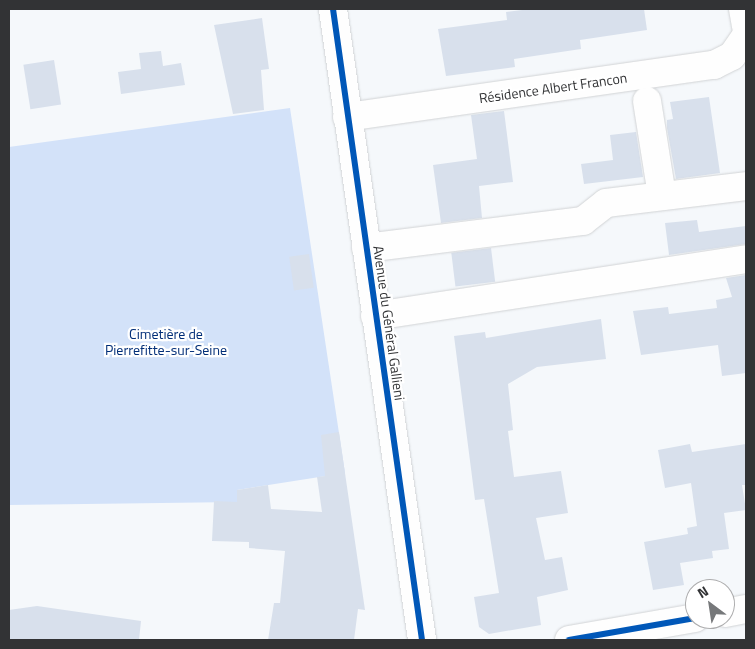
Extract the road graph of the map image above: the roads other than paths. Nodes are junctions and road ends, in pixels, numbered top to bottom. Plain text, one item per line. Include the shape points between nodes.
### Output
1 (333, 9) edge
2 (744, 9) edge
3 (746, 26) edge
4 (746, 36) edge
5 (647, 102) dead end
6 (347, 118) junction
7 (746, 186) edge
8 (662, 196) junction
9 (366, 248) junction
10 (746, 259) edge
11 (375, 316) junction
12 (685, 620) edge
13 (422, 640) edge
14 (569, 640) edge

1 - 6 street, Avenue du Général Gallieni
2 - 3 street
4 - 6 street, Résidence Albert Francon via 732,56 714,65
5 - 8 street
6 - 9 street, Avenue du Général Gallieni
7 - 8 street
8 - 9 street via 606,203 583,221
9 - 11 street, Avenue du Général Gallieni
10 - 11 street
11 - 13 street, Avenue du Général Gallieni
12 - 14 street

